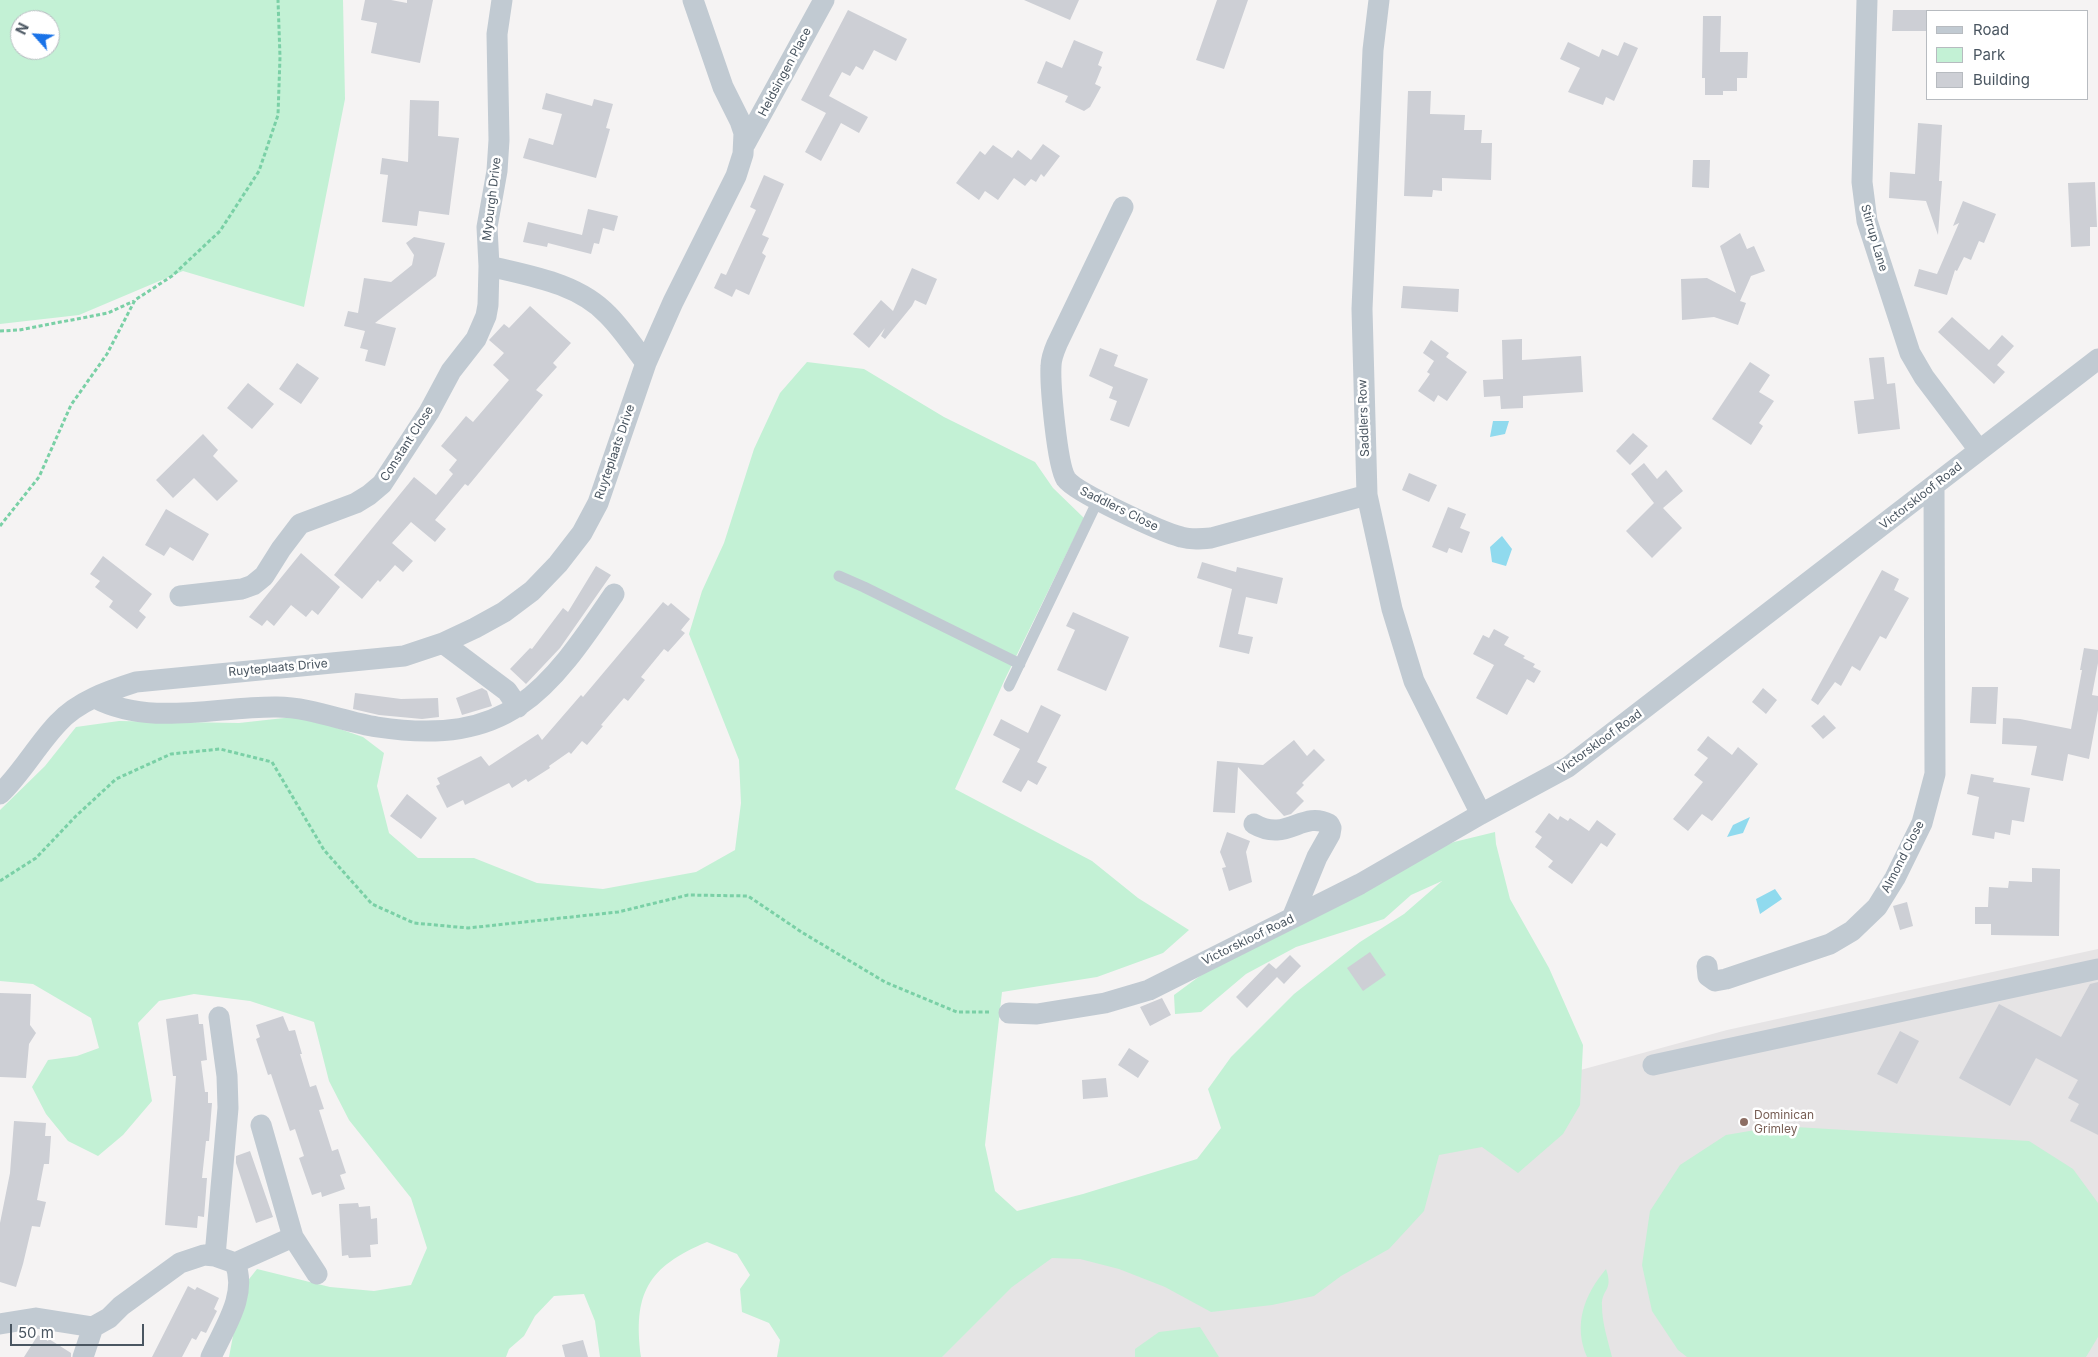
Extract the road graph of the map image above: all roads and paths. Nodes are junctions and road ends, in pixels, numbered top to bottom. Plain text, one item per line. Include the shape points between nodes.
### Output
1 (278, 0) edge
2 (502, 0) edge
3 (693, 0) edge
4 (824, 0) edge
5 (1379, 0) edge
6 (1867, 0) edge
7 (745, 144) junction
8 (1123, 208) dead end
9 (489, 266) junction
10 (135, 300) junction
11 (0, 331) edge
12 (2098, 359) edge
13 (646, 363) junction
14 (1979, 450) junction
15 (1934, 487) junction
16 (1368, 495) junction
17 (1098, 500) junction
18 (0, 526) edge
19 (839, 576) dead end
20 (614, 594) dead end
21 (180, 596) dead end
22 (443, 643) junction
23 (1020, 664) junction
24 (1009, 686) dead end
25 (95, 698) junction
26 (518, 707) junction
27 (0, 794) edge
28 (1481, 814) junction
29 (1254, 824) dead end
30 (0, 882) edge
31 (1292, 918) junction
32 (1707, 966) dead end
33 (2098, 969) edge
34 (1009, 1013) joint
35 (219, 1017) dead end
36 (1653, 1065) dead end
37 (261, 1125) dead end
38 (293, 1237) junction
39 (225, 1259) junction
40 (317, 1274) dead end
41 (2, 1326) edge
42 (93, 1327) junction
43 (83, 1357) edge
44 (211, 1357) edge

1 - 10 path via 278,115 259,171 220,231 172,276
2 - 9 street, Myburgh Drive via 496,34 499,140 487,227
3 - 7 street, Ruyteplaats Drive via 723,87 740,121
4 - 7 street, Heldsingen Place
5 - 16 street, Saddlers Row via 1373,50 1362,309
6 - 14 street, Stirrup Lane via 1862,182 1868,221 1910,353 1924,377
7 - 13 street, Ruyteplaats Drive via 736,176 672,302
8 - 17 street, Saddlers Close via 1057,344 1051,364 1061,468 1076,489
9 - 13 street via 564,286 592,302 609,315
9 - 21 street, Constant Close via 488,305 476,339 451,371 430,412 382,484 356,503 300,524 264,576 252,586
10 - 11 path via 108,313
10 - 18 path via 107,354 71,405 39,477
12 - 14 street, Victorskloof Road
13 - 22 street, Ruyteplaats Drive via 603,492 582,533 532,591 504,612
14 - 15 street, Victorskloof Road
15 - 28 street, Victorskloof Road via 1582,758
15 - 32 street, Almond Close via 1935,774 1922,823 1895,878 1876,907 1852,931 1830,944 1716,982 1708,976
16 - 17 street, Saddlers Close via 1201,539 1181,538
16 - 28 street, Saddlers Row via 1392,609 1414,681
17 - 23 lane
19 - 23 lane
20 - 26 street via 570,656 540,689
22 - 25 street, Ruyteplaats Drive via 404,656 136,682
22 - 26 street via 507,691
23 - 24 lane
25 - 26 street via 114,707 182,713 278,707 376,727 431,732 488,722
25 - 27 street, Ruyteplaats Drive via 58,722
28 - 31 street, Victorskloof Road via 1360,884
29 - 31 street via 1275,831 1321,821 1331,828
30 - 34 path via 36,858 116,780 171,754 220,749 272,762 330,857 372,904 414,923 468,928 618,912 688,895 748,896 885,982 957,1012
31 - 34 street, Victorskloof Road via 1139,993 1037,1014
33 - 36 street
35 - 39 street via 228,1108
37 - 38 street
38 - 39 street
38 - 40 street
39 - 42 street via 204,1255 180,1263
39 - 44 street via 240,1280 239,1294
41 - 42 street via 36,1318
42 - 43 street

